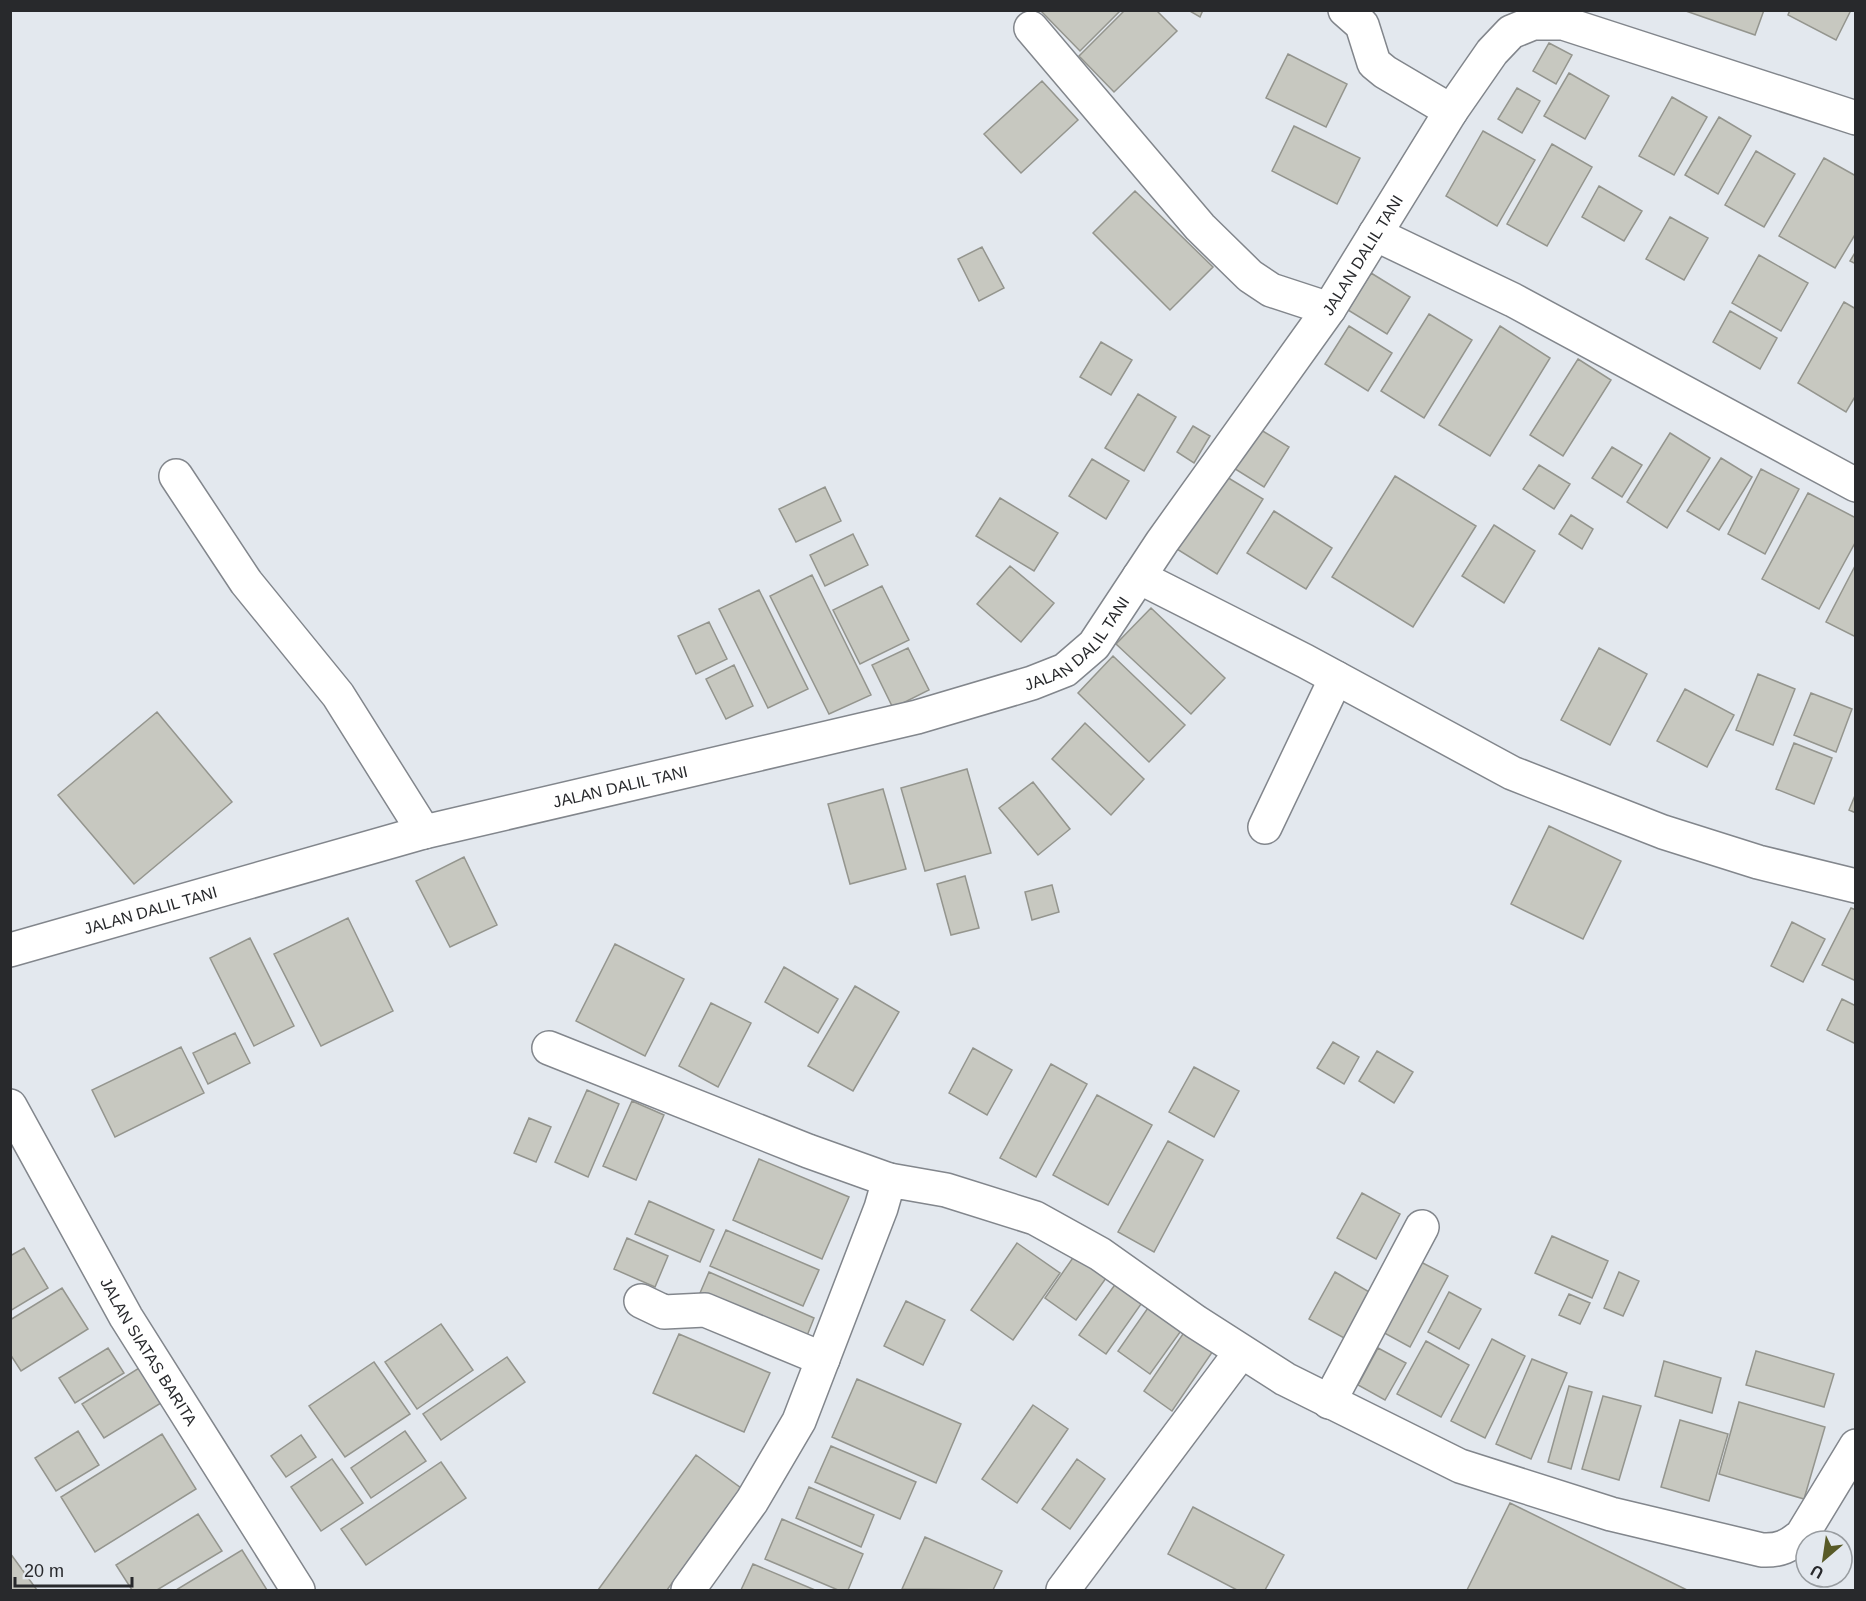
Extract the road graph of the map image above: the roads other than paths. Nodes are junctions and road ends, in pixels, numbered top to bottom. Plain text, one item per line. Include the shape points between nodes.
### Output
1 (1345, 10) edge
2 (1597, 20) edge
3 (1031, 28) dead end
4 (1451, 111) junction
5 (1856, 118) edge
6 (1375, 234) junction
7 (1329, 309) junction
8 (176, 476) dead end
9 (1856, 485) edge
10 (1138, 577) junction
11 (1336, 678) junction
12 (1265, 827) dead end
13 (424, 832) junction
14 (1856, 886) edge
15 (10, 950) edge
16 (549, 1048) dead end
17 (10, 1106) edge
18 (889, 1180) junction
19 (1422, 1227) dead end
20 (641, 1301) dead end
21 (1241, 1352) junction
22 (823, 1359) junction
23 (1329, 1402) junction
24 (1856, 1446) edge
25 (298, 1590) edge
26 (688, 1590) edge
27 (1063, 1590) edge

1 - 4 street via 1362,25 1374,63
2 - 4 street, JALAN DALIL TANI via 1533,23 1512,32 1492,52
2 - 5 street, JALAN DALIL TANI
3 - 7 street via 1200,227 1250,276 1271,290
4 - 6 street, JALAN DALIL TANI
6 - 7 street, JALAN DALIL TANI
6 - 9 street via 1513,300
7 - 10 street, JALAN DALIL TANI
8 - 13 street via 246,582 338,695
10 - 11 street
10 - 13 street, JALAN DALIL TANI via 1094,645 1065,670 1032,683 917,717
11 - 12 street
11 - 14 street via 1512,773 1663,832 1758,862
13 - 15 street, JALAN DALIL TANI
16 - 18 street
17 - 25 street, JALAN SIATAS BARITA via 126,1317
18 - 21 street via 946,1190 1035,1218 1100,1254
18 - 22 street
19 - 23 street
20 - 22 street via 664,1312 705,1310
21 - 23 street
21 - 27 street
22 - 26 street via 793,1431 752,1501
23 - 24 street via 1460,1466 1611,1514 1762,1550 1776,1551 1802,1535

